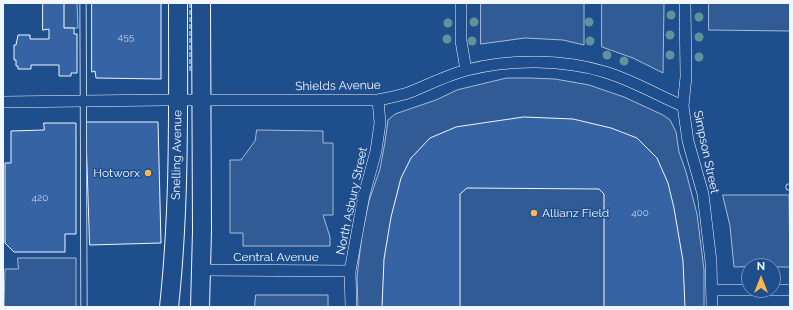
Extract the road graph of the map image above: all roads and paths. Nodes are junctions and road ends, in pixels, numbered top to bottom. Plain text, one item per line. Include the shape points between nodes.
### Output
1 (83, 3) edge
2 (178, 3) edge
3 (202, 3) edge
4 (461, 3) edge
5 (685, 3) edge
6 (466, 70) junction
7 (178, 100) junction
8 (202, 100) junction
9 (378, 100) junction
10 (3, 102) edge
11 (82, 102) junction
12 (683, 106) junction
13 (201, 270) junction
14 (350, 270) junction
15 (713, 290) junction
16 (741, 290) edge
17 (84, 307) edge
18 (169, 307) edge
19 (200, 307) edge
20 (351, 307) edge
21 (712, 307) edge

1 - 11 lane
2 - 7 main road, Snelling Avenue
3 - 8 main road, Snelling Avenue
4 - 6 street via 461,41
5 - 12 street, Simpson Street via 686,77
6 - 9 street, Shields Avenue via 407,93
6 - 12 street, Shields Avenue via 528,61 585,67 638,84
7 - 8 street, Shields Avenue
7 - 11 street, Shields Avenue
7 - 18 main road, Snelling Avenue via 176,210
8 - 9 street, Shields Avenue
8 - 13 main road, Snelling Avenue
9 - 14 street, North Asbury Street via 379,134
10 - 11 street, Shields Avenue
11 - 17 lane
12 - 15 street, Simpson Street via 688,141 703,194
13 - 14 street, Central Avenue
13 - 19 main road, Snelling Avenue
14 - 20 street, North Asbury Street
15 - 16 street
15 - 21 street, Simpson Street

